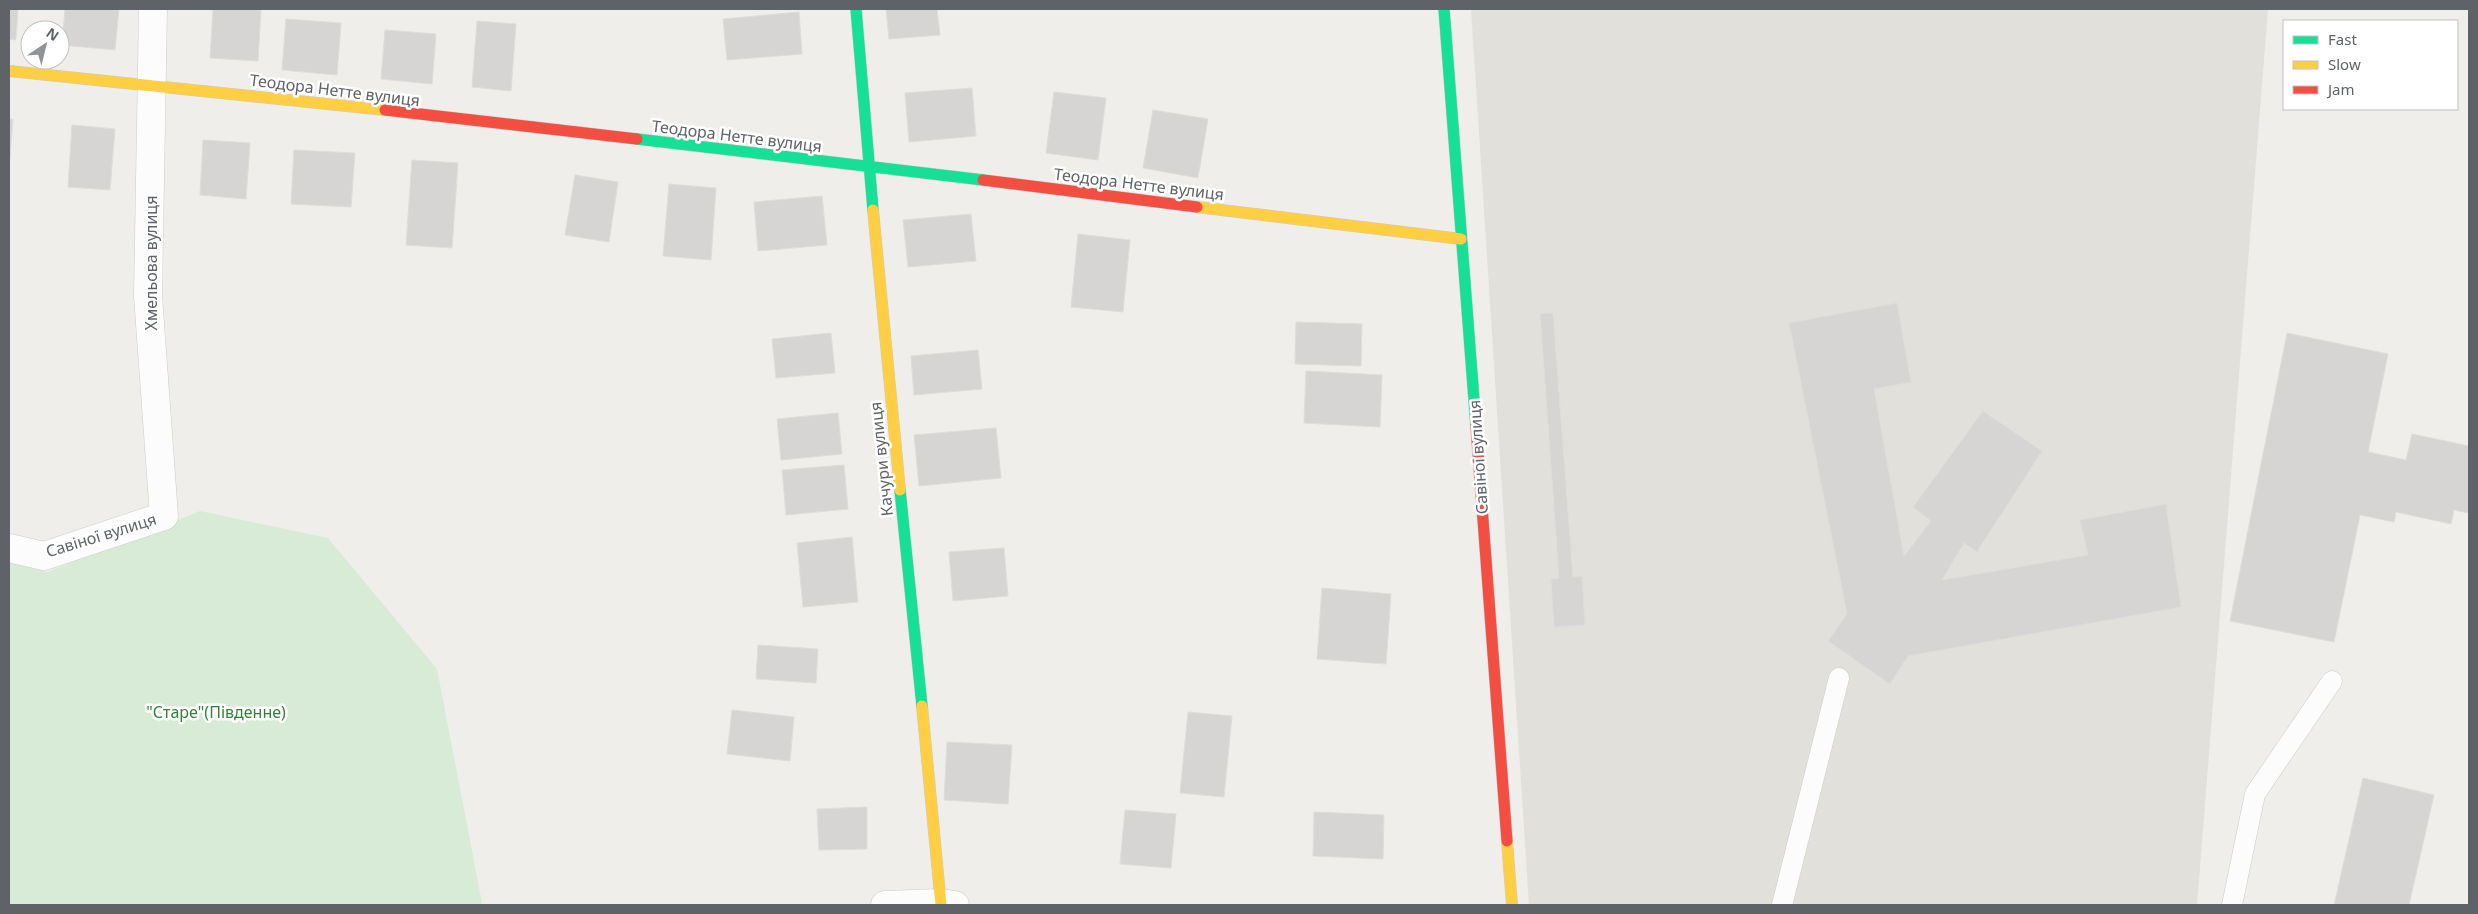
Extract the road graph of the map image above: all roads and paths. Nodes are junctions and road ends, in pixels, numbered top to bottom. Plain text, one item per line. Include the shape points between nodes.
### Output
1 (153, 9) edge
2 (856, 9) edge
3 (1444, 9) edge
4 (9, 71) edge
5 (152, 85) junction
6 (869, 167) junction
7 (1461, 239) junction
8 (164, 516) joint
9 (9, 548) edge
10 (1839, 678) dead end
11 (2332, 681) dead end
12 (884, 905) edge
13 (946, 905) edge
14 (1512, 905) edge
15 (1782, 905) edge
16 (2232, 905) edge

1 - 5 street, Хмельова вулиця
2 - 6 street, Качури вулиця
3 - 7 street, Савіної вулиця
4 - 5 street, Теодора Нетте вулиця
5 - 6 street, Теодора Нетте вулиця
5 - 8 street, Хмельова вулиця via 148,296
6 - 7 street, Теодора Нетте вулиця
6 - 13 street, Качури вулиця
7 - 14 street, Савіної вулиця
8 - 9 street, Савіної вулиця via 44,556
10 - 15 lane
11 - 16 lane via 2255,794
12 - 13 street

